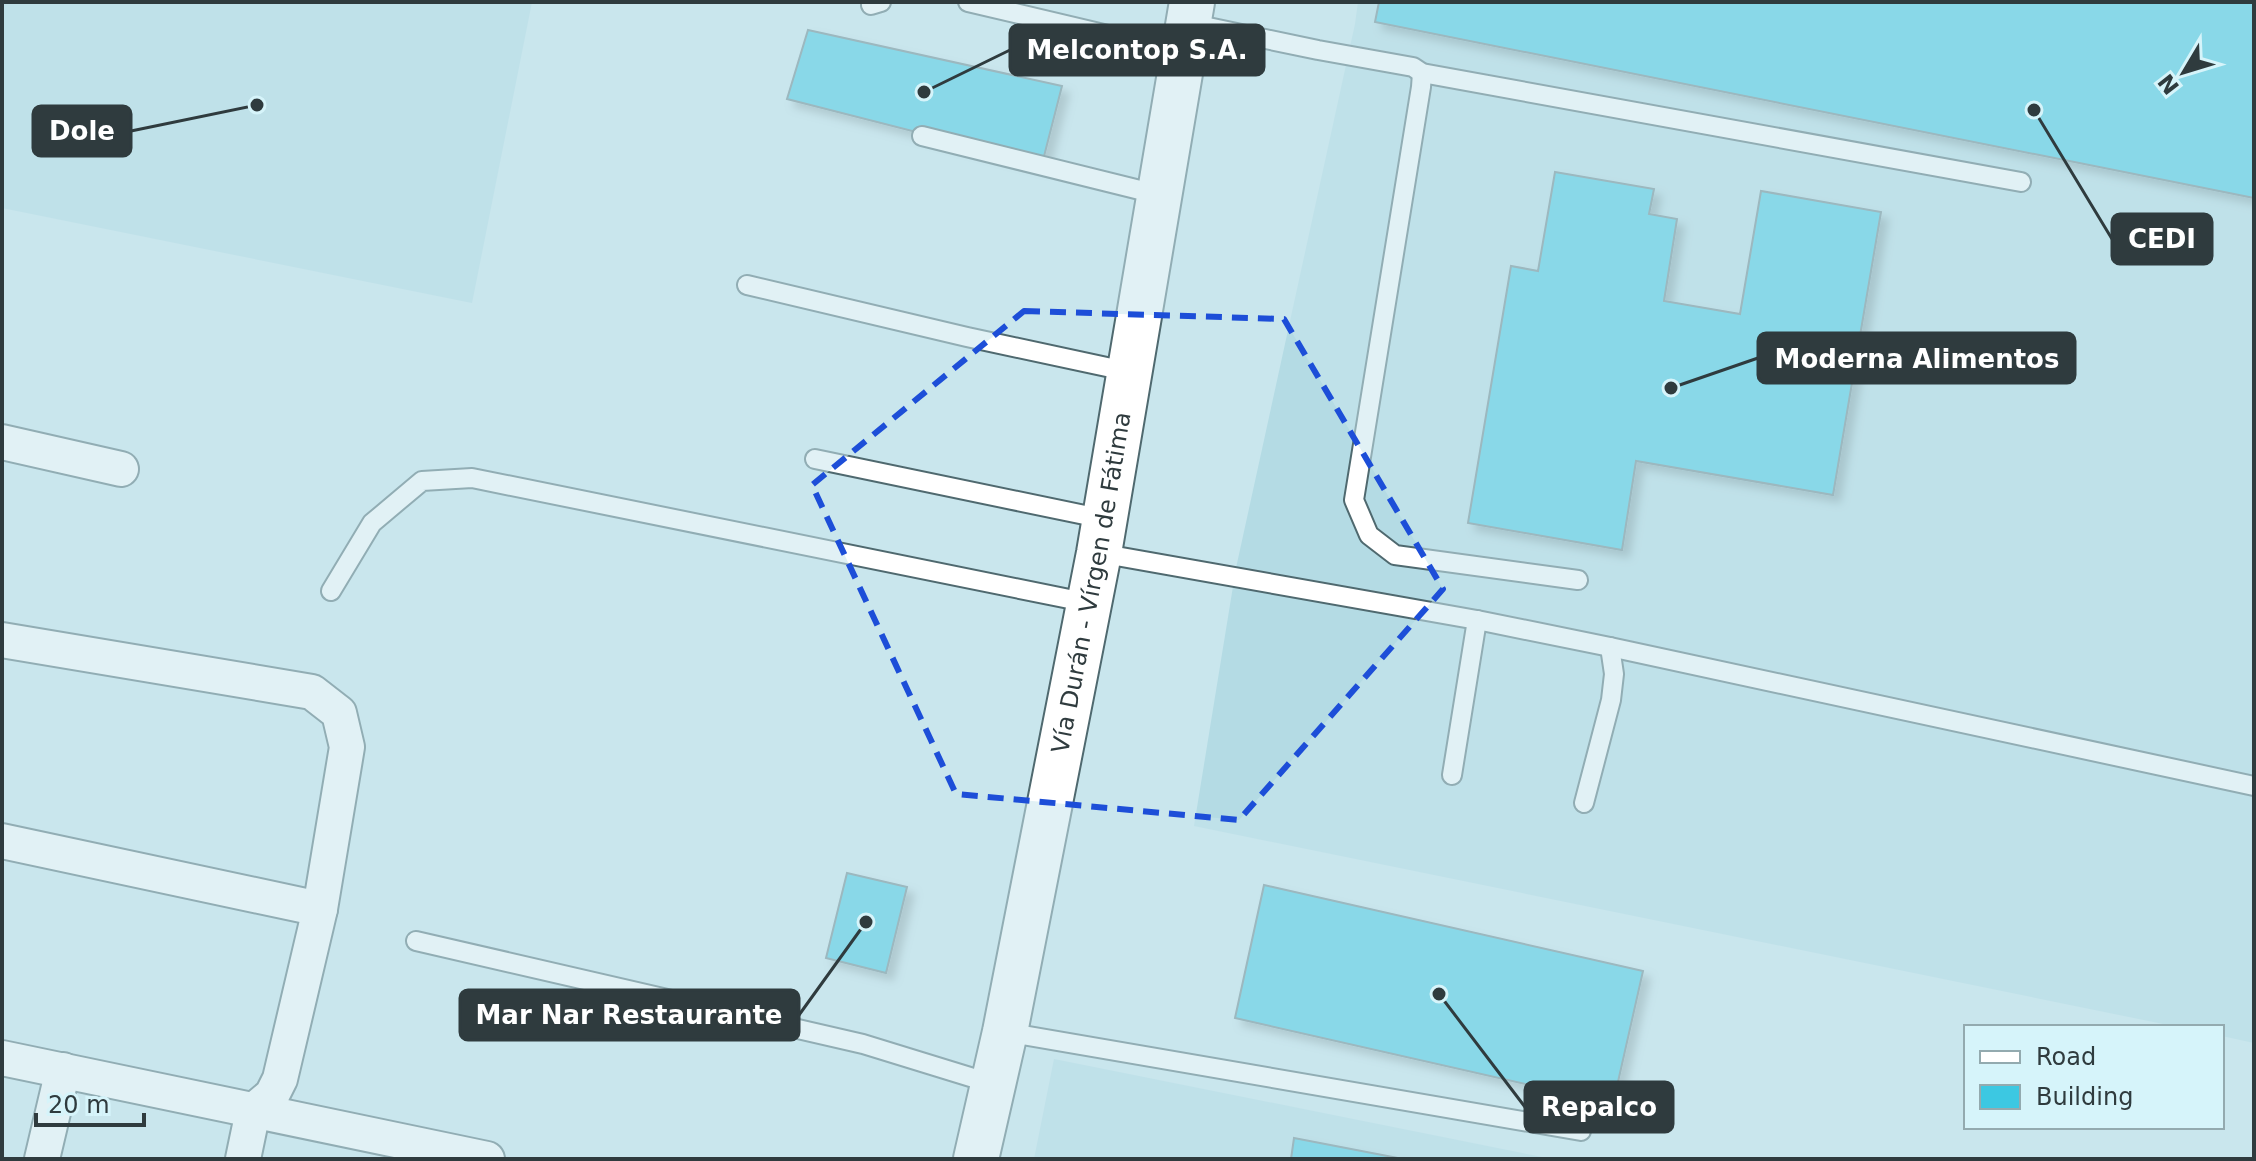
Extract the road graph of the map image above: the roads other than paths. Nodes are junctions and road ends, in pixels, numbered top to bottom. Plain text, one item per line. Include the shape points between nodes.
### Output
1 (968, 2) edge
2 (1188, 26) edge
3 (1422, 73) junction
4 (922, 136) dead end
5 (2021, 182) dead end
6 (1160, 195) junction
7 (747, 285) dead end
8 (1130, 372) junction
9 (2, 442) edge
10 (815, 459) dead end
11 (121, 469) dead end
12 (1102, 536) junction
13 (1578, 580) dead end
14 (331, 591) dead end
15 (1089, 603) junction
16 (1477, 620) junction
17 (2, 640) edge
18 (1610, 647) junction
19 (1452, 775) dead end
20 (2254, 786) edge
21 (1584, 803) dead end
22 (2, 841) edge
23 (320, 909) junction
24 (416, 941) dead end
25 (1005, 1032) junction
26 (2, 1058) edge
27 (63, 1070) junction
28 (993, 1084) junction
29 (253, 1111) junction
30 (1581, 1131) dead end
31 (428, 1153) edge
32 (42, 1159) edge
33 (243, 1159) edge
34 (487, 1159) edge
35 (976, 1159) edge

1 - 2 lane
2 - 3 lane via 1413,67
2 - 6 main road, Vía Durán - Vírgen de Fátima
3 - 5 lane
3 - 13 lane via 1354,500 1369,535 1395,555
4 - 6 lane
6 - 8 main road, Vía Durán - Vírgen de Fátima
7 - 8 lane
8 - 12 main road, Vía Durán - Vírgen de Fátima
9 - 11 street
10 - 12 lane
12 - 15 main road, Vía Durán - Vírgen de Fátima
12 - 16 lane
14 - 15 lane via 372,523 422,481 472,478
15 - 25 main road, Vía Durán - Vírgen de Fátima
16 - 18 lane
16 - 19 lane
17 - 23 street via 312,692 339,713 347,747
18 - 20 lane
18 - 21 lane via 1611,700
22 - 23 street
23 - 29 street via 280,1079 272,1095
24 - 28 lane via 863,1044
25 - 28 main road, Vía Durán - Vírgen de Fátima
25 - 30 lane
26 - 27 street
27 - 29 street
27 - 32 street
28 - 35 main road, Vía Durán - Vírgen de Fátima
29 - 31 street
29 - 33 street
31 - 34 street

